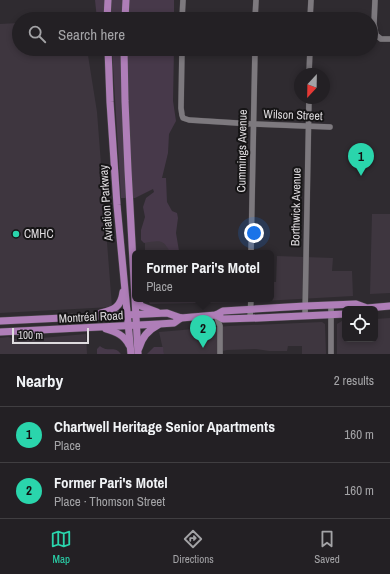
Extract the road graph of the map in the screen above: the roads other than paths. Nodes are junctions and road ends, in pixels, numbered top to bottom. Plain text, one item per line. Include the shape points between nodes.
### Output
1 (108, 0) edge
2 (126, 0) edge
3 (183, 0) edge
4 (256, 0) edge
5 (311, 0) edge
6 (375, 0) edge
7 (107, 12) edge
8 (125, 12) edge
9 (182, 12) edge
10 (255, 12) edge
11 (310, 12) edge
12 (374, 12) edge
13 (378, 37) edge
14 (390, 39) edge
15 (108, 56) edge
16 (124, 56) edge
17 (182, 56) edge
18 (255, 56) edge
19 (310, 56) edge
20 (309, 68) edge
21 (309, 104) edge
22 (253, 124) junction
23 (308, 127) junction
24 (330, 127) dead end
25 (133, 250) edge
26 (251, 250) edge
27 (124, 280) junction
28 (135, 302) edge
29 (139, 302) edge
30 (251, 302) edge
31 (331, 305) junction
32 (305, 306) junction
33 (360, 306) edge
34 (390, 306) edge
35 (378, 308) edge
36 (250, 310) junction
37 (160, 313) junction
38 (135, 314) junction
39 (342, 314) edge
40 (126, 315) junction
41 (216, 315) junction
42 (331, 315) junction
43 (305, 316) junction
44 (81, 317) junction
45 (182, 318) junction
46 (250, 318) junction
47 (0, 321) edge
48 (159, 324) junction
49 (127, 326) junction
50 (136, 326) junction
51 (98, 328) junction
52 (0, 332) edge
53 (134, 352) edge
54 (220, 354) edge
55 (331, 354) edge

1 - 7 main road
2 - 8 main road
3 - 9 street
4 - 10 street
5 - 11 street
6 - 12 street
13 - 14 street
15 - 27 main road, Aviation Parkway
16 - 25 main road, Aviation Parkway
17 - 22 street, Wilson Street via 183,118
18 - 22 street, Cummings Avenue
19 - 20 street
21 - 23 street, Borthwick Avenue
22 - 23 street, Wilson Street
22 - 26 street, Cummings Avenue
23 - 24 street, Wilson Street
23 - 32 street, Borthwick Avenue
27 - 40 main road, Aviation Parkway
27 - 44 main road via 122,297 117,306 110,311
28 - 38 main road, Aviation Parkway
29 - 37 main road via 141,306
30 - 36 street
31 - 32 main road, Montréal Road
31 - 33 main road, Montréal Road
31 - 42 street
32 - 36 main road, Montréal Road
32 - 43 street, Borthwick Avenue
34 - 35 main road, Montréal Road
36 - 41 main road, Montréal Road via 223,311
36 - 46 street
37 - 38 main road, Montréal Road
37 - 45 main road, Montréal Road
38 - 40 main road, Montréal Road
38 - 50 main road, Aviation Parkway
39 - 42 main road, Montréal Road
40 - 44 main road, Montréal Road
40 - 49 main road, Aviation Parkway
41 - 45 main road, Montréal Road
41 - 46 main road, Montréal Road via 223,319
41 - 54 street via 220,326
42 - 43 main road, Montréal Road
42 - 55 street
43 - 46 main road, Montréal Road
44 - 47 main road, Montréal Road
45 - 48 main road, Montréal Road via 174,323
48 - 50 main road, Montréal Road
48 - 53 main road via 146,334
49 - 50 main road, Montréal Road
49 - 51 main road, Montréal Road
49 - 53 main road, Aviation Parkway
50 - 53 main road, Aviation Parkway
51 - 52 main road, Montréal Road
51 - 53 main road via 121,334

